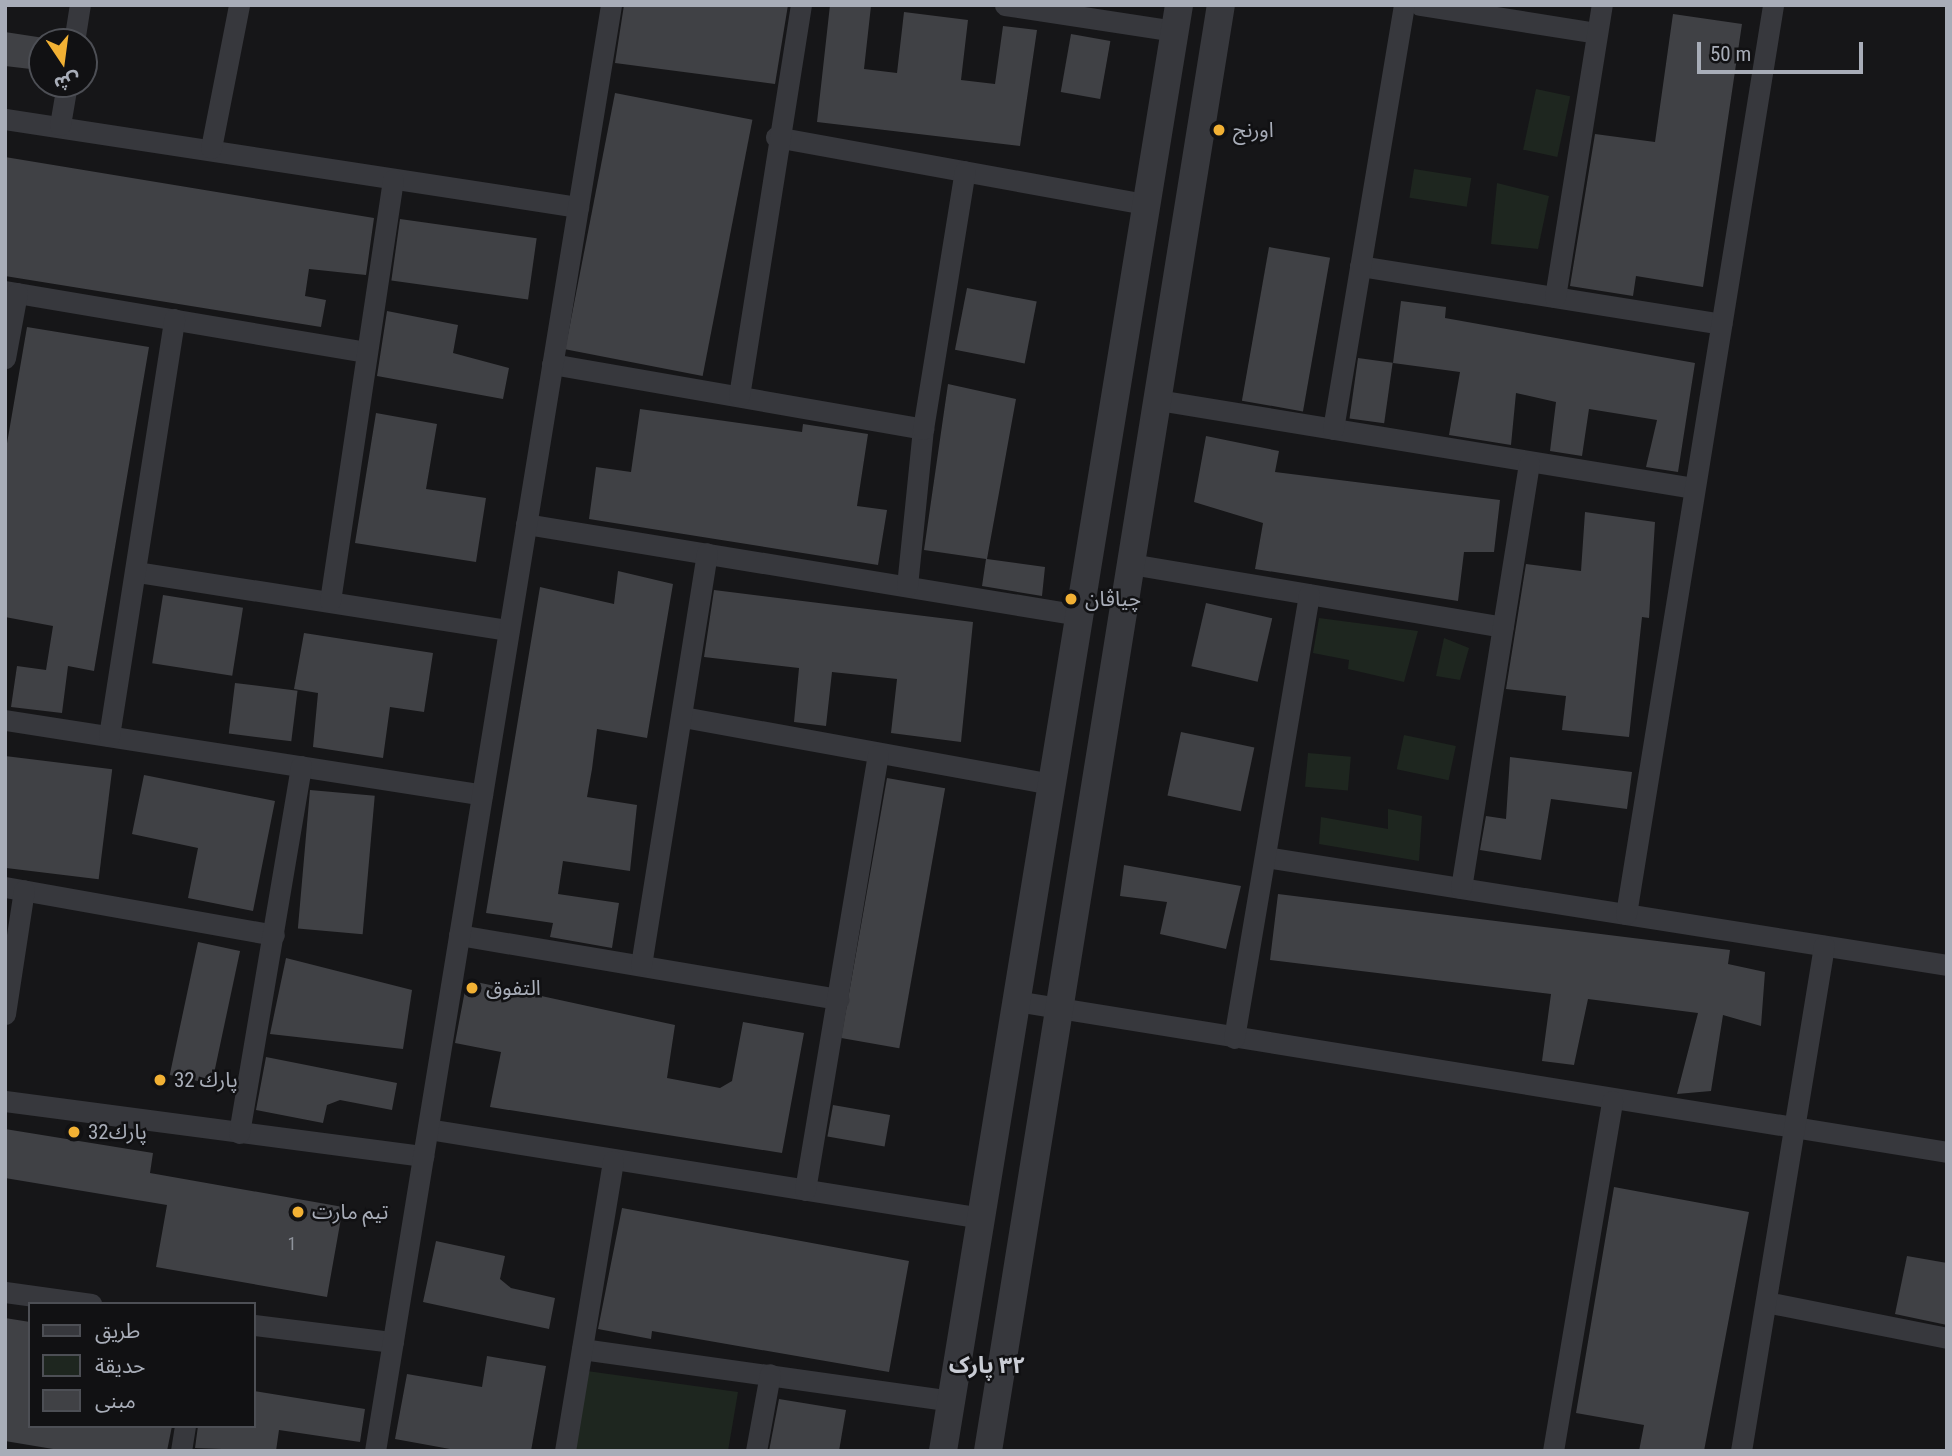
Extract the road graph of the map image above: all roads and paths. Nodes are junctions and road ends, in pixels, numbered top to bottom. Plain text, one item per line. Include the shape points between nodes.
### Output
1 (79, 5) edge
2 (239, 5) edge
3 (611, 5) edge
4 (801, 5) edge
5 (1006, 5) edge
6 (1222, 5) edge
7 (1404, 5) edge
8 (1420, 5) edge
9 (1602, 5) edge
10 (1773, 5) edge
11 (1177, 18) edge
12 (76, 28) edge
13 (1597, 33) junction
14 (65, 98) edge
15 (1161, 109) junction
16 (1204, 114) junction
17 (5, 119) edge
18 (60, 125) junction
19 (776, 137) junction
20 (211, 148) junction
21 (965, 171) junction
22 (393, 180) junction
23 (1146, 204) junction
24 (578, 207) junction
25 (1360, 266) junction
26 (11, 292) edge
27 (1555, 297) junction
28 (174, 319) junction
29 (1721, 324) junction
30 (365, 352) junction
31 (5, 358) edge
32 (552, 364) junction
33 (739, 396) junction
34 (1158, 400) junction
35 (923, 429) junction
36 (1333, 429) junction
37 (1529, 463) junction
38 (1693, 488) junction
39 (526, 524) junction
40 (707, 553) junction
41 (1131, 564) junction
42 (136, 572) junction
43 (907, 586) junction
44 (1309, 594) junction
45 (330, 601) junction
46 (1080, 615) junction
47 (1503, 627) junction
48 (509, 630) junction
49 (683, 717) junction
50 (5, 720) edge
51 (109, 736) junction
52 (878, 755) junction
53 (301, 766) junction
54 (1052, 784) junction
55 (482, 795) junction
56 (1265, 857) junction
57 (15, 888) edge
58 (1461, 888) junction
59 (1626, 914) junction
60 (274, 935) junction
61 (459, 935) junction
62 (1824, 946) junction
63 (641, 965) junction
64 (1947, 965) edge
65 (839, 999) junction
66 (1017, 1001) junction
67 (1059, 1009) junction
68 (5, 1014) edge
69 (1234, 1038) junction
70 (5, 1101) edge
71 (1612, 1101) junction
72 (1794, 1127) junction
73 (428, 1129) junction
74 (239, 1133) junction
75 (1947, 1152) edge
76 (423, 1156) junction
77 (613, 1161) junction
78 (806, 1190) junction
79 (981, 1218) junction
80 (5, 1292) edge
81 (77, 1302) edge
82 (1766, 1302) junction
83 (256, 1325) edge
84 (1947, 1338) edge
85 (393, 1342) junction
86 (582, 1349) junction
87 (769, 1374) junction
88 (951, 1401) junction
89 (185, 1428) edge
90 (181, 1451) edge
91 (375, 1451) edge
92 (565, 1451) edge
93 (756, 1451) edge
94 (943, 1451) edge
95 (988, 1451) edge
96 (1553, 1451) edge
97 (1741, 1451) edge

1 - 12 street
2 - 20 street
3 - 24 street
4 - 19 street
5 - 11 street
6 - 16 street
7 - 25 street
8 - 13 street
9 - 13 street
10 - 29 street
11 - 15 street
13 - 27 street
14 - 18 street
15 - 16 street
15 - 23 street
16 - 34 street
17 - 18 street
18 - 20 street
19 - 21 street
19 - 33 street
20 - 22 street
21 - 23 street
21 - 35 street
22 - 24 street
22 - 30 street
23 - 46 street
24 - 32 street
25 - 27 street
25 - 36 street
26 - 28 street
26 - 31 street
27 - 29 street
28 - 30 street
28 - 42 street
29 - 38 street
30 - 45 street
32 - 33 street
32 - 39 street
33 - 35 street
34 - 36 street
34 - 41 street
35 - 43 street
36 - 37 street
37 - 38 street
37 - 47 street
38 - 59 street
39 - 40 street
39 - 48 street
40 - 43 street
40 - 49 street
41 - 44 street
41 - 67 street
42 - 45 street
42 - 51 street
43 - 46 street
44 - 47 street
44 - 56 street
45 - 48 street
46 - 54 street
47 - 58 street
48 - 55 street
49 - 52 street
49 - 63 street
50 - 51 street
51 - 53 street
52 - 54 street
52 - 65 street
53 - 55 street
53 - 60 street
54 - 66 street
55 - 61 street
56 - 58 street
56 - 69 street
57 - 60 street
57 - 68 street
58 - 59 street
59 - 62 street
60 - 74 street
61 - 63 street
61 - 73 street
62 - 64 street
62 - 72 street
63 - 65 street
65 - 78 street
66 - 67 street
66 - 79 street
67 - 69 street
67 - 95 street
69 - 71 street
70 - 74 street
71 - 72 street
71 - 96 street
72 - 75 street
72 - 82 street
73 - 76 street
73 - 77 street
74 - 76 street
76 - 85 street
77 - 78 street
77 - 86 street
78 - 79 street
79 - 88 street
80 - 81 street
82 - 84 street
82 - 97 street
83 - 85 street
85 - 91 street
86 - 87 street
86 - 92 street
87 - 88 street
87 - 93 street
88 - 94 street
89 - 90 street

